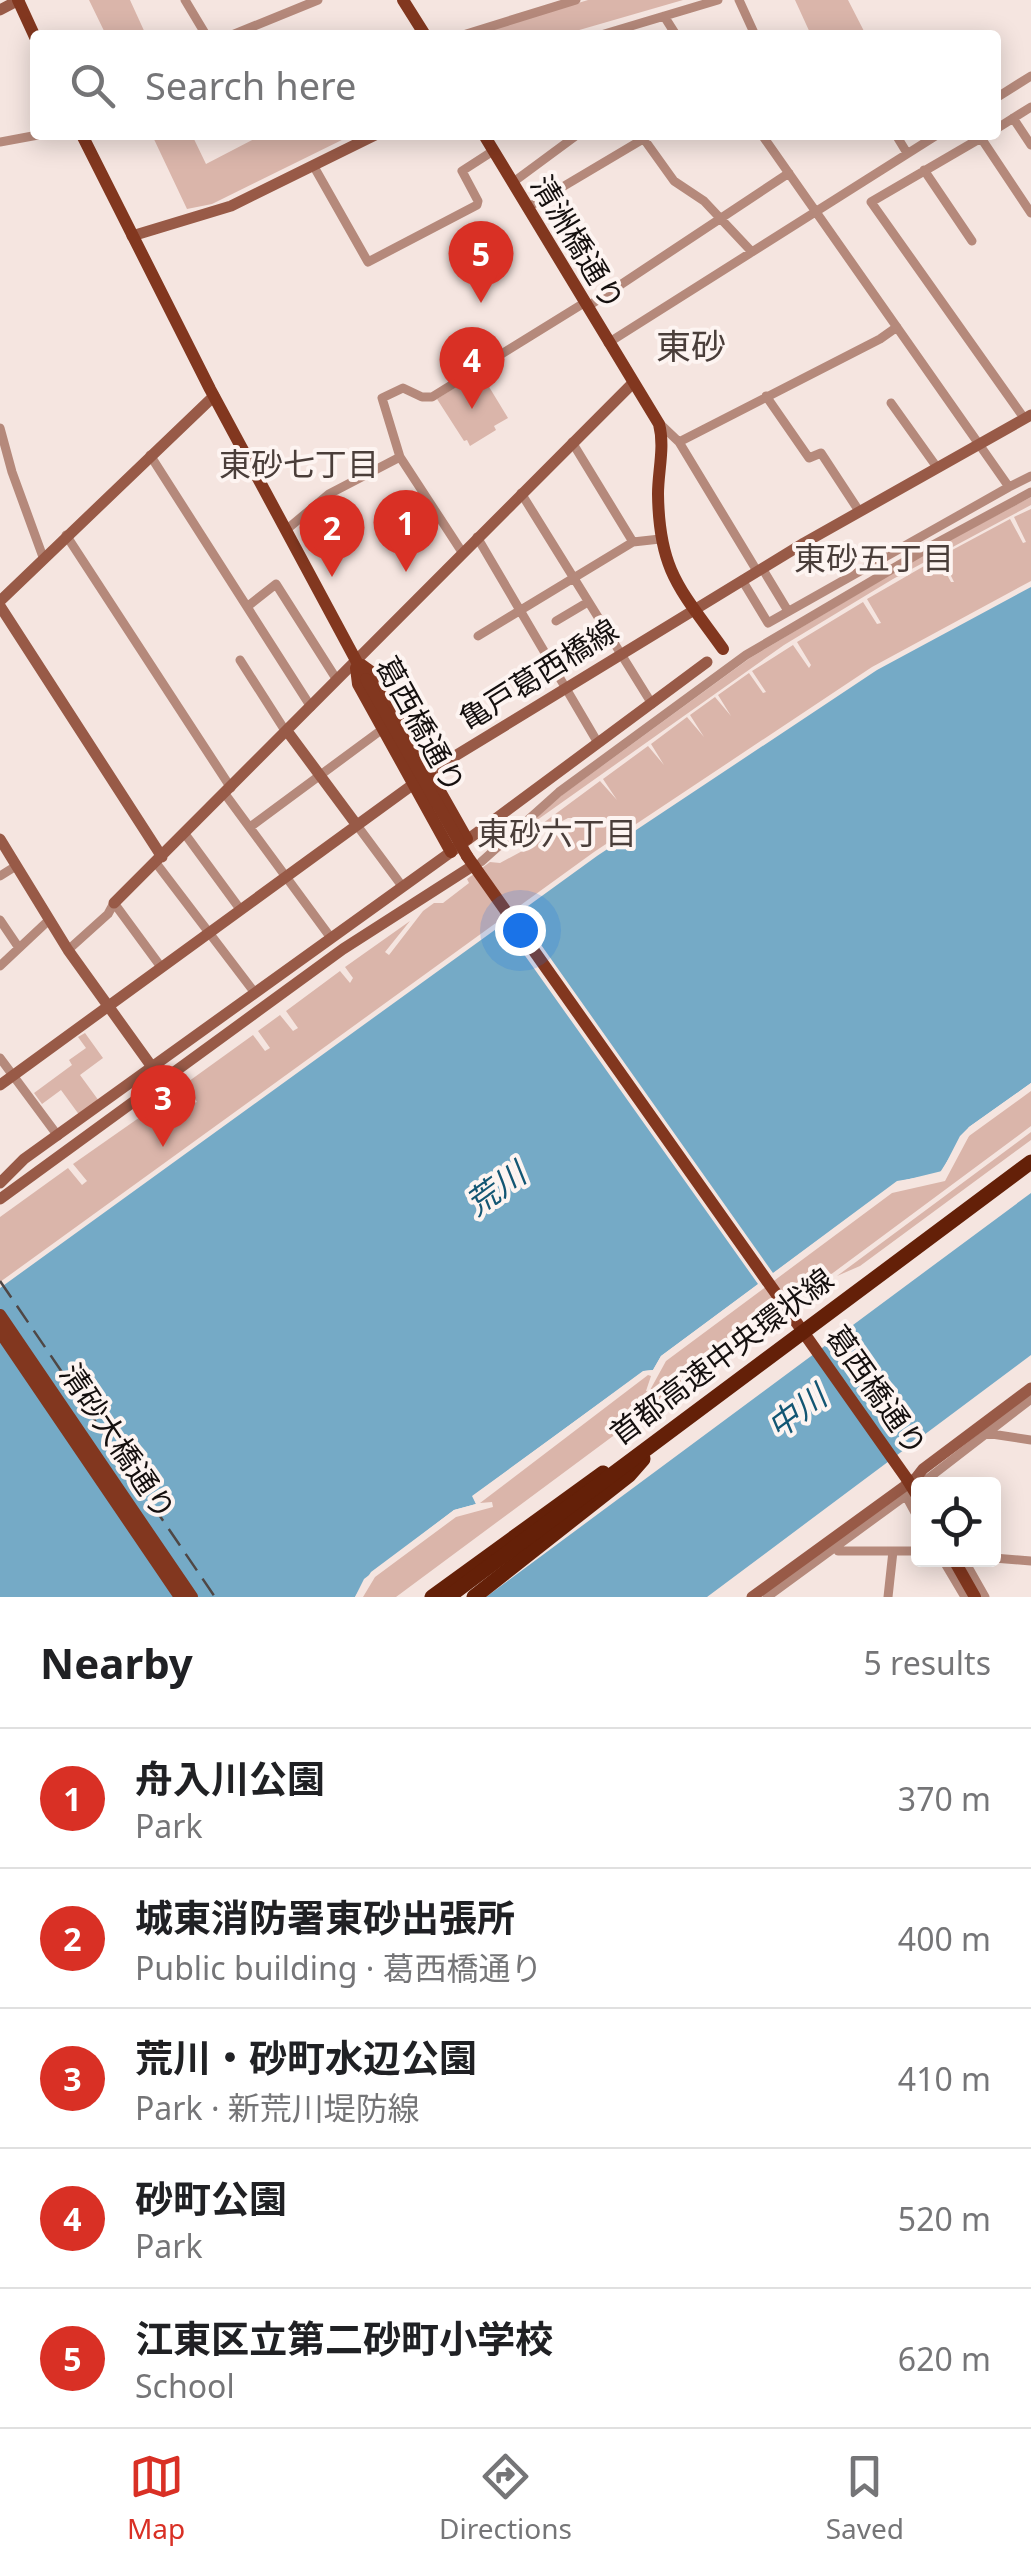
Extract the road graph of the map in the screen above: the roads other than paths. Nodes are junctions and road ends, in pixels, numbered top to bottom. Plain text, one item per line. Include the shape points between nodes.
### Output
1 (18, 0) edge
2 (29, 0) edge
3 (186, 0) edge
4 (318, 0) edge
5 (403, 0) edge
6 (528, 0) edge
7 (576, 0) edge
8 (718, 0) edge
9 (740, 0) edge
10 (0, 10) edge
11 (535, 12) junction
12 (664, 16) junction
13 (32, 30) edge
14 (203, 30) edge
15 (244, 30) edge
16 (422, 30) edge
17 (479, 30) edge
18 (618, 30) edge
19 (673, 30) edge
20 (754, 30) edge
21 (1031, 76) edge
22 (1001, 95) edge
23 (1031, 107) edge
24 (1013, 118) junction
25 (1001, 126) edge
26 (30, 136) edge
27 (84, 140) edge
28 (365, 140) edge
29 (487, 140) edge
30 (570, 140) edge
31 (638, 140) edge
32 (648, 140) edge
33 (765, 140) edge
34 (899, 140) edge
35 (918, 140) edge
36 (928, 140) edge
37 (978, 140) edge
38 (985, 140) edge
39 (0, 142) edge
40 (921, 145) junction
41 (1031, 145) edge
42 (493, 151) junction
43 (907, 153) junction
44 (313, 165) junction
45 (924, 170) junction
46 (788, 173) junction
47 (512, 183) junction
48 (1026, 195) edge
49 (527, 208) junction
50 (816, 210) junction
51 (1031, 213) edge
52 (723, 220) junction
53 (132, 236) junction
54 (972, 242) dead end
55 (752, 252) junction
56 (585, 305) junction
57 (897, 327) junction
58 (608, 343) junction
59 (633, 383) junction
60 (214, 396) junction
61 (766, 396) junction
62 (891, 403) dead end
63 (1028, 417) edge
64 (656, 420) junction
65 (0, 428) edge
66 (572, 442) junction
67 (678, 442) junction
68 (979, 442) junction
69 (150, 455) junction
70 (400, 457) junction
71 (936, 466) junction
72 (1031, 476) edge
73 (1009, 487) junction
74 (1031, 492) edge
75 (521, 493) junction
76 (859, 511) junction
77 (286, 530) junction
78 (66, 535) junction
79 (477, 537) junction
80 (660, 539) junction
81 (634, 542) junction
82 (462, 552) junction
83 (43, 557) junction
84 (760, 570) junction
85 (574, 579) junction
86 (742, 580) junction
87 (588, 602) junction
88 (0, 604) edge
89 (248, 606) junction
90 (695, 609) junction
91 (521, 610) junction
92 (788, 612) junction
93 (556, 622) dead end
94 (478, 636) dead end
95 (723, 648) dead end
96 (621, 654) junction
97 (240, 660) dead end
98 (356, 661) junction
99 (708, 662) dead end
100 (337, 680) junction
101 (566, 688) junction
102 (652, 704) junction
103 (311, 706) junction
104 (384, 728) junction
105 (286, 732) junction
106 (598, 744) junction
107 (430, 772) junction
108 (320, 776) junction
109 (413, 783) junction
110 (228, 791) junction
111 (356, 824) junction
112 (250, 827) junction
113 (185, 834) junction
114 (0, 839) edge
115 (467, 840) junction
116 (450, 852) junction
117 (159, 860) junction
118 (475, 864) junction
119 (16, 866) junction
120 (0, 876) edge
121 (285, 876) junction
122 (402, 886) junction
123 (114, 903) junction
124 (240, 909) junction
125 (0, 920) edge
126 (49, 920) junction
127 (208, 932) junction
128 (330, 938) junction
129 (18, 948) junction
130 (68, 950) junction
131 (0, 966) edge
132 (161, 967) junction
133 (255, 993) junction
134 (108, 1006) junction
135 (0, 1058) edge
136 (152, 1066) junction
137 (13, 1076) junction
138 (0, 1085) edge
139 (58, 1136) junction
140 (1031, 1162) edge
141 (1031, 1175) edge
142 (0, 1184) edge
143 (0, 1199) edge
144 (0, 1315) edge
145 (0, 1332) edge
146 (1031, 1388) edge
147 (1031, 1399) edge
148 (985, 1433) junction
149 (1031, 1440) edge
150 (654, 1442) junction
151 (643, 1459) junction
152 (931, 1477) edge
153 (911, 1494) edge
154 (911, 1496) edge
155 (839, 1532) junction
156 (834, 1547) junction
157 (893, 1551) junction
158 (911, 1551) edge
159 (1001, 1558) edge
160 (1031, 1560) edge
161 (947, 1567) edge
162 (958, 1567) edge
163 (968, 1567) edge
164 (180, 1597) edge
165 (192, 1597) edge
166 (432, 1597) edge
167 (448, 1597) edge
168 (462, 1597) edge
169 (474, 1597) edge
170 (752, 1597) edge
171 (767, 1597) edge
172 (888, 1597) edge
173 (965, 1597) edge
174 (975, 1597) edge
175 (986, 1597) edge

1 - 2 main road
1 - 10 main road
1 - 13 main road
3 - 14 street
4 - 15 street
5 - 16 main road
6 - 11 street
7 - 11 street
8 - 12 street
9 - 20 street
11 - 17 street
12 - 18 street
12 - 19 street
21 - 22 street
23 - 24 street
24 - 25 street
24 - 41 street
26 - 39 street
27 - 53 main road, 葛西橋通り
28 - 44 main road
29 - 42 main road, 清洲橋通り
30 - 47 street
31 - 49 street
32 - 52 street via 674,181
33 - 46 street
34 - 43 street
35 - 40 street
36 - 40 street
37 - 45 street
38 - 48 street
40 - 43 street
42 - 44 street via 462,171 477,205 368,262
42 - 47 main road, 清洲橋通り
43 - 50 street
44 - 53 main road via 224,210
45 - 54 street
45 - 63 street via 871,202
46 - 50 street
46 - 52 street
47 - 49 main road, 清洲橋通り
48 - 51 street
49 - 56 main road, 清洲橋通り
50 - 55 street
50 - 57 street
52 - 55 street
52 - 56 street
53 - 60 main road, 葛西橋通り
55 - 58 street
56 - 58 main road, 清洲橋通り
56 - 70 street via 432,397 403,388 382,398
57 - 61 street
57 - 68 street
58 - 59 main road, 清洲橋通り
59 - 64 main road, 清洲橋通り
59 - 66 main road
60 - 69 main road
60 - 77 main road, 葛西橋通り
61 - 67 street
61 - 76 street via 809,458 820,453
62 - 71 street
63 - 68 main road, 亀戸葛西橋線
64 - 67 street
64 - 80 main road, 清洲橋通り via 662,435
65 - 83 street
66 - 75 main road
66 - 81 street
67 - 84 street
68 - 71 main road, 亀戸葛西橋線
68 - 73 street
69 - 78 main road
69 - 89 street
70 - 77 street via 329,494
70 - 82 street
71 - 76 main road, 亀戸葛西橋線
72 - 73 street
73 - 92 street
74 - 118 street via 749,654 559,792
75 - 79 main road
75 - 85 street
76 - 84 main road, 亀戸葛西橋線
77 - 98 main road, 葛西橋通り
78 - 83 main road
78 - 110 street
79 - 82 main road
79 - 91 street
80 - 81 street
80 - 90 main road, 清洲橋通り via 669,570
81 - 85 street
82 - 98 main road
83 - 88 main road
84 - 86 main road, 亀戸葛西橋線
84 - 92 street
85 - 87 street
85 - 91 street
86 - 90 main road, 亀戸葛西橋線
86 - 92 street via 768,622
87 - 93 street
87 - 96 street
88 - 117 main road
89 - 100 street via 276,584
89 - 103 street
90 - 95 main road, 清洲橋通り
90 - 96 main road, 亀戸葛西橋線
91 - 94 street
91 - 101 street
96 - 101 main road, 亀戸葛西橋線
96 - 102 street
97 - 105 street
98 - 100 main road
98 - 104 main road via 358,684
98 - 107 main road via 373,673
98 - 118 main road, 葛西橋通り, bridge
99 - 102 main road
100 - 103 main road
101 - 106 street
101 - 107 main road, 亀戸葛西橋線
102 - 106 main road
103 - 105 main road
104 - 108 street
104 - 109 main road
105 - 108 main road
105 - 110 main road
106 - 115 main road
107 - 109 main road, 亀戸葛西橋線
107 - 115 main road
108 - 111 main road
108 - 112 street
109 - 111 main road, 亀戸葛西橋線
109 - 116 main road
110 - 112 street
110 - 113 main road
111 - 121 main road, 亀戸葛西橋線
111 - 122 street
112 - 121 street
113 - 117 main road
113 - 124 street
114 - 119 main road
115 - 116 main road
116 - 122 main road
117 - 123 main road
117 - 127 street
118 - 143 main road via 352,943
118 - 153 main road, 葛西橋通り, bridge
119 - 120 street
119 - 126 main road
121 - 124 main road, 亀戸葛西橋線
121 - 128 street
122 - 128 main road
123 - 130 street
123 - 132 street
124 - 127 main road, 亀戸葛西橋線
125 - 129 street
126 - 129 street
126 - 130 main road
127 - 132 main road, 亀戸葛西橋線
127 - 133 street
128 - 133 main road
129 - 131 street
130 - 134 main road
132 - 134 main road, 亀戸葛西橋線
133 - 136 main road
134 - 136 main road
134 - 137 main road, 亀戸葛西橋線
135 - 137 street
136 - 139 main road
137 - 138 main road, 亀戸葛西橋線
137 - 139 street
139 - 142 main road
140 - 150 highway, 首都高速中央環状線, bridge
141 - 151 highway, 首都高速中央環状線, bridge
144 - 165 main road, 清砂大橋通り
145 - 164 main road, 清砂大橋通り
146 - 155 main road
147 - 148 street
148 - 149 street
148 - 152 street
150 - 166 highway, bridge via 636,1448
150 - 167 highway, 首都高速中央環状線, bridge
151 - 168 highway, 首都高速中央環状線, bridge
151 - 169 highway
154 - 156 street
155 - 156 street
155 - 170 main road
156 - 157 street
156 - 171 street
157 - 158 street
157 - 172 street
159 - 160 street
161 - 173 street
162 - 174 main road
163 - 175 street

